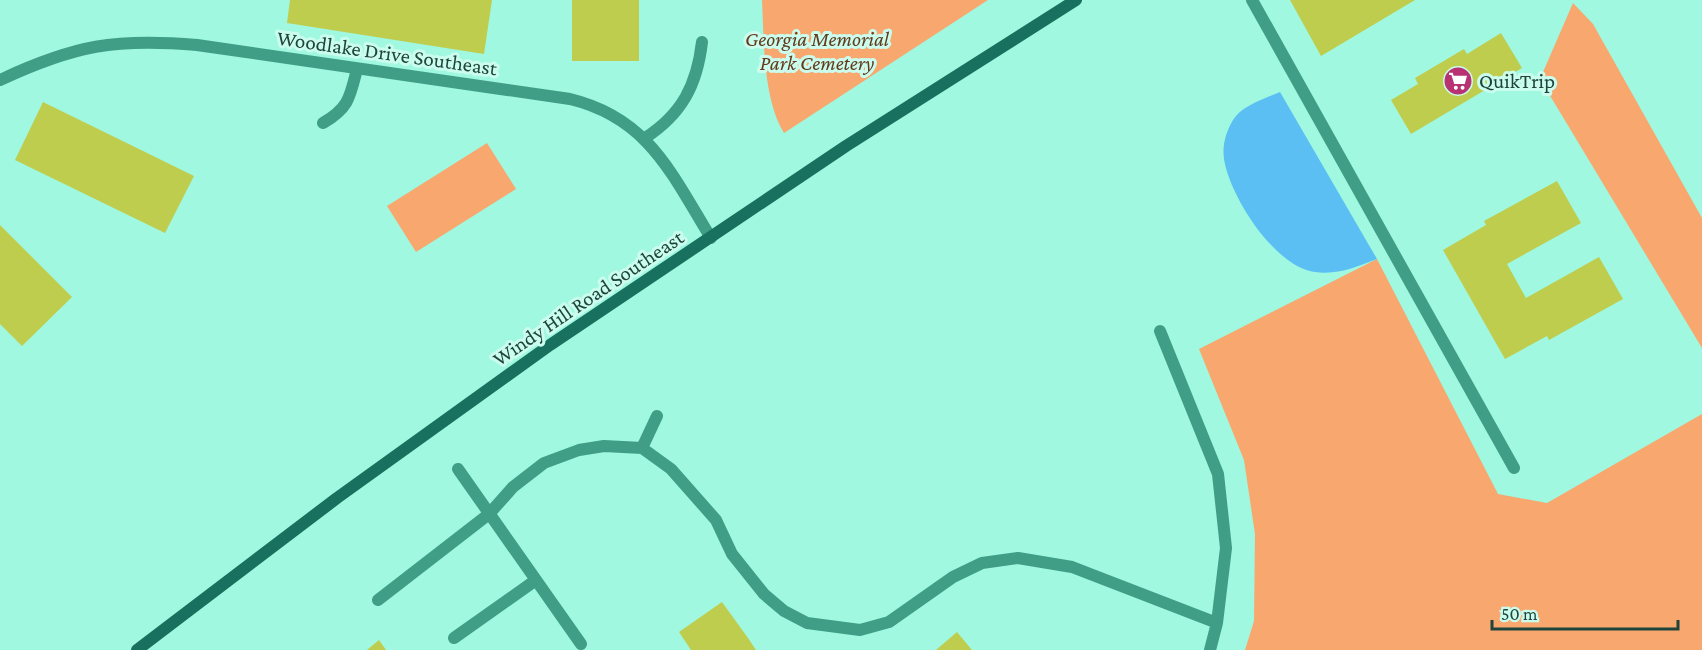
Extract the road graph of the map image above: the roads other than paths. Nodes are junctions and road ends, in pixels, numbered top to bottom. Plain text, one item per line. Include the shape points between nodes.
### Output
1 (1076, 0) edge
2 (1254, 1) edge
3 (702, 42) dead end
4 (357, 69) junction
5 (0, 80) edge
6 (323, 123) dead end
7 (645, 138) junction
8 (711, 238) junction
9 (1160, 331) dead end
10 (657, 416) dead end
11 (642, 448) junction
12 (458, 468) dead end
13 (1514, 468) dead end
14 (489, 514) junction
15 (536, 580) junction
16 (378, 600) dead end
17 (1217, 623) junction
18 (454, 638) dead end
19 (581, 644) dead end
20 (137, 650) edge
21 (1210, 650) edge

1 - 8 main road, Windy Hill Road Southeast via 846,146
2 - 13 street
3 - 7 street via 699,71 685,99 665,125
4 - 5 street, Woodlake Drive Southeast via 150,41 88,47
4 - 6 street via 342,112
4 - 7 street, Woodlake Drive Southeast via 578,101 613,114
7 - 8 street, Woodlake Drive Southeast
8 - 20 main road, Windy Hill Road Southeast via 550,345 337,498
9 - 17 street via 1218,474 1226,548
10 - 11 street
11 - 14 street via 604,446 544,463 513,487
11 - 17 street via 671,469 705,506 732,554 764,594 807,623 860,630 889,622 953,577 982,563 1018,558 1072,567
12 - 14 street
14 - 15 street
14 - 16 street
15 - 18 street
15 - 19 street
17 - 21 street

